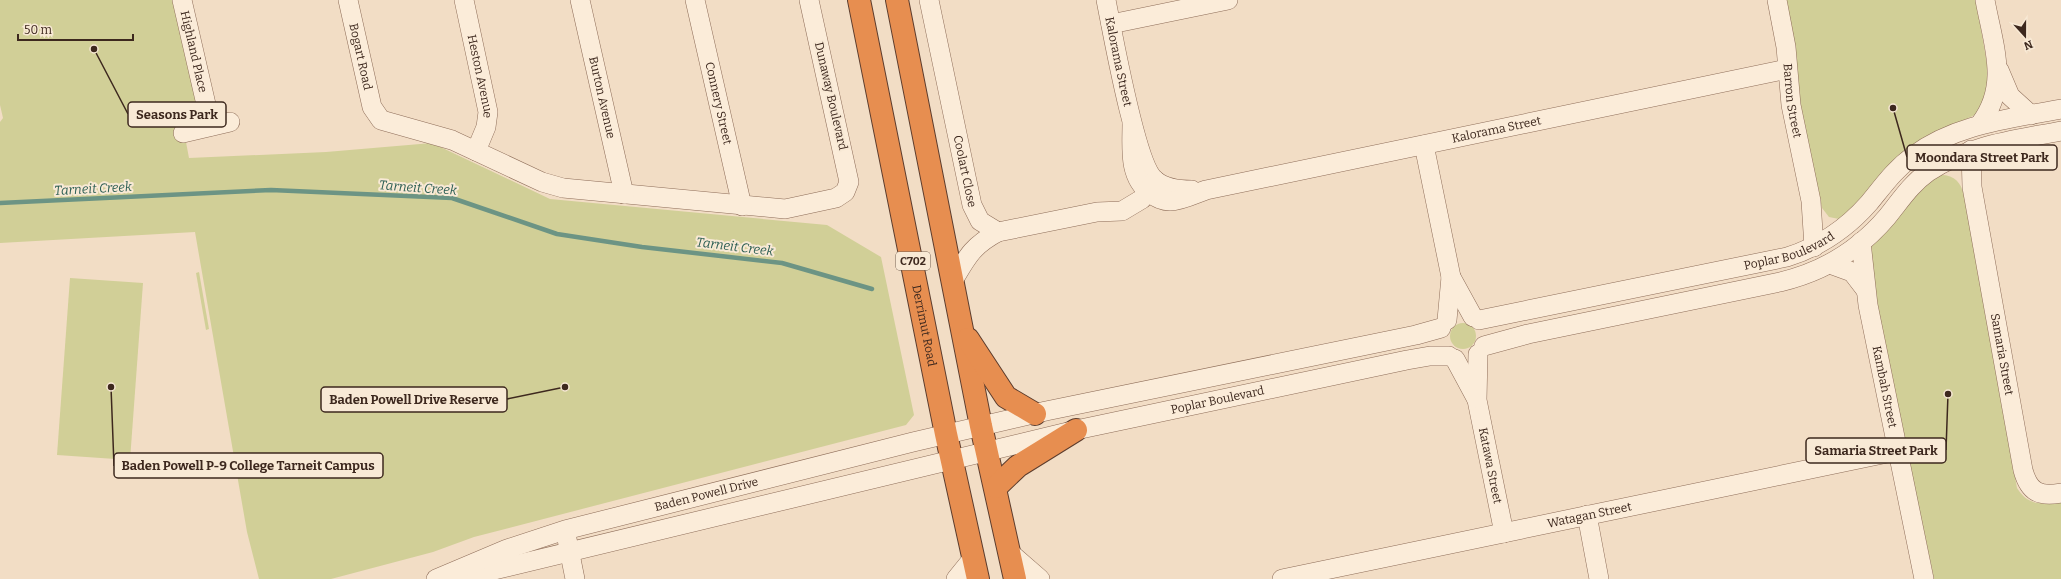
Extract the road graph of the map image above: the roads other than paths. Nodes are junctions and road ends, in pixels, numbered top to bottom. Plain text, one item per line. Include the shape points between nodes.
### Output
1 (182, 0) edge
2 (348, 0) edge
3 (464, 0) edge
4 (580, 0) edge
5 (695, 0) edge
6 (809, 0) edge
7 (859, 0) edge
8 (897, 0) edge
9 (929, 0) edge
10 (1106, 0) edge
11 (1228, 0) edge
12 (1777, 0) edge
13 (1985, 0) edge
14 (1111, 24) junction
15 (1998, 67) junction
16 (1787, 69) junction
17 (2061, 109) edge
18 (2031, 114) junction
19 (230, 122) dead end
20 (1980, 124) junction
21 (211, 126) junction
22 (2061, 131) edge
23 (183, 133) dead end
24 (1424, 145) junction
25 (1971, 150) junction
26 (476, 151) junction
27 (1942, 163) junction
28 (1148, 186) junction
29 (1972, 187) junction
30 (624, 194) junction
31 (1811, 201) junction
32 (742, 206) junction
33 (1842, 229) junction
34 (998, 232) junction
35 (1862, 242) junction
36 (1814, 247) junction
37 (1830, 264) junction
38 (1451, 278) junction
39 (953, 281) junction
40 (1866, 289) junction
41 (1476, 318) junction
42 (1444, 324) junction
43 (962, 330) junction
44 (1481, 350) junction
45 (1452, 357) junction
46 (1477, 400) junction
47 (1035, 414) junction
48 (981, 426) junction
49 (1076, 430) junction
50 (946, 434) junction
51 (987, 451) junction
52 (1897, 451) junction
53 (952, 459) junction
54 (996, 487) junction
55 (2061, 493) edge
56 (1586, 516) junction
57 (565, 530) junction
58 (1504, 533) junction
59 (570, 551) junction
60 (1009, 552) junction
61 (976, 569) edge
62 (436, 579) edge
63 (456, 579) edge
64 (575, 579) edge
65 (956, 579) edge
66 (1015, 579) edge
67 (1040, 579) edge
68 (1282, 579) edge
69 (1599, 579) edge
70 (1924, 579) edge

1 - 21 street, Highland Place
2 - 26 street, Bogart Road via 375,114 385,122 439,135
3 - 26 street, Heston Avenue via 488,112 486,127
4 - 30 street, Burton Avenue
5 - 32 street, Connery Street
6 - 32 street, Dunaway Boulevard via 849,182 845,192 836,198 792,208
7 - 50 highway, Derrimut Road / C702
8 - 39 highway, C702
9 - 34 street, Coolart Close via 972,205 980,221
10 - 14 street, Kalorama Street
11 - 14 street
12 - 16 street, Barron Street via 1784,34
13 - 15 street
14 - 28 street, Kalorama Street via 1132,124 1149,172
15 - 18 street via 2010,96
15 - 20 street via 1995,98
16 - 24 street, Kalorama Street
16 - 31 street, Barron Street via 1791,105
17 - 18 street, Poplar Boulevard
18 - 20 street, Poplar Boulevard
19 - 21 street
20 - 33 street, Poplar Boulevard via 1946,136 1911,157
21 - 23 street
22 - 25 street, Poplar Boulevard
24 - 28 street, Kalorama Street via 1206,190
24 - 38 street
25 - 27 street, Poplar Boulevard
25 - 29 street, Samaria Street
26 - 30 street via 553,186
27 - 29 street
27 - 35 street, Poplar Boulevard via 1914,185
28 - 34 street via 1097,212
29 - 55 street, Samaria Street via 2026,481 2033,490 2046,495
30 - 32 street
31 - 33 street, Barron Street via 1825,220
31 - 36 street, Barron Street
33 - 36 street, Poplar Boulevard
34 - 39 street via 982,240 972,250
35 - 37 street, Poplar Boulevard
35 - 40 street, Kambah Street
36 - 41 street, Poplar Boulevard via 1787,257
37 - 40 street, Kambah Street via 1852,272
37 - 44 street, Poplar Boulevard via 1807,275 1780,282 1528,334
38 - 41 street
38 - 42 street
39 - 43 highway, C702
40 - 52 street, Kambah Street
41 - 42 street via 1460,314
41 - 44 street via 1485,333
42 - 45 street via 1440,343
42 - 47 street, Poplar Boulevard via 1416,335
43 - 47 highway via 1006,397
43 - 48 highway, C702
44 - 45 street via 1468,360
44 - 46 street, Katawa Street
45 - 46 street, Katawa Street
45 - 49 street, Poplar Boulevard via 1430,356 1407,360
46 - 58 street, Katawa Street
47 - 48 street, Poplar Boulevard
48 - 50 street, Baden Powell Drive
48 - 51 highway, C702
49 - 51 street, Poplar Boulevard
49 - 54 highway via 1018,466
50 - 53 highway, Derrimut Road / C702
50 - 57 street, Baden Powell Drive
51 - 53 street, Baden Powell Drive
51 - 54 highway, C702
52 - 56 street, Watagan Street
52 - 70 street, Kambah Street
53 - 59 street, Baden Powell Drive
53 - 61 highway, Derrimut Road / C702
54 - 60 highway, C702
56 - 58 street, Watagan Street
56 - 69 street
57 - 59 street
57 - 62 street, Baden Powell Drive via 507,549
58 - 68 street, Watagan Street
59 - 63 street, Baden Powell Drive
59 - 64 street
60 - 66 highway, C702
60 - 67 street
61 - 65 street

